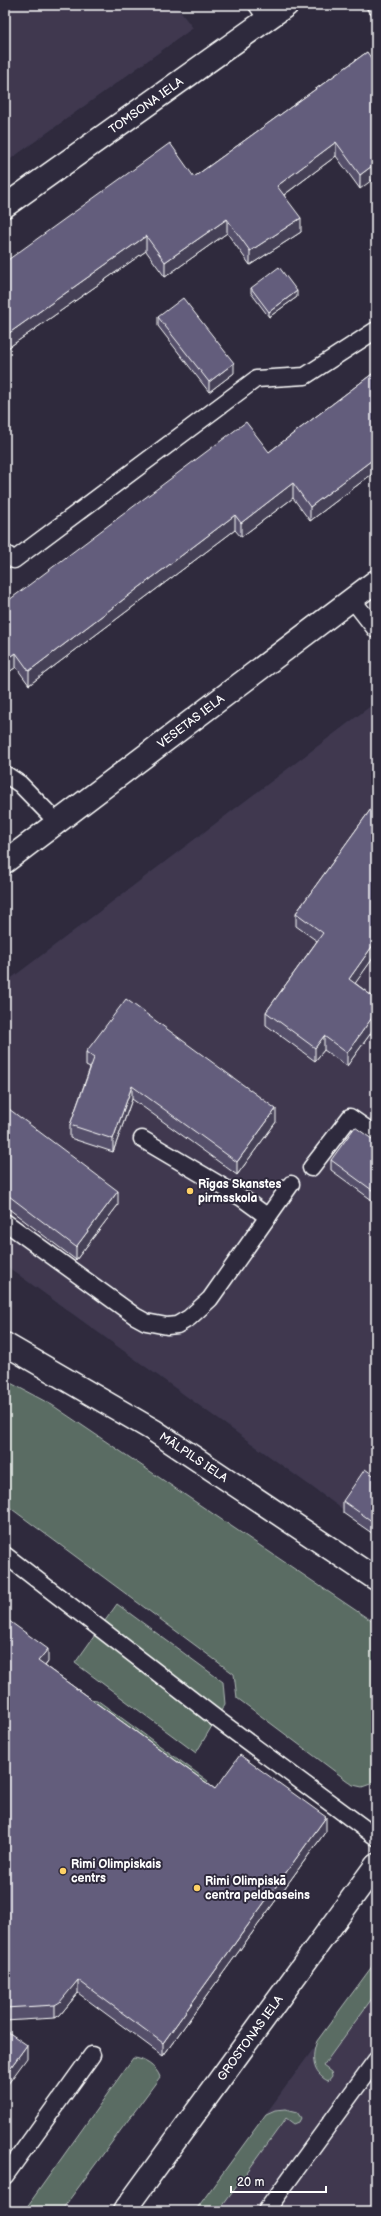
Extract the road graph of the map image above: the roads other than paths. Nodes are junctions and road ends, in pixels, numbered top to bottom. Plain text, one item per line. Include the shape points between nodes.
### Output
1 (287, 5) edge
2 (262, 12) edge
3 (5, 206) edge
4 (376, 330) edge
5 (5, 553) edge
6 (376, 581) edge
7 (352, 599) junction
8 (376, 630) edge
9 (5, 774) edge
10 (57, 822) junction
11 (5, 862) edge
12 (376, 1135) edge
13 (142, 1139) dead end
14 (311, 1168) dead end
15 (291, 1184) dead end
16 (268, 1217) junction
17 (5, 1222) edge
18 (5, 1344) edge
19 (5, 1555) edge
20 (376, 1579) edge
21 (376, 1837) edge
22 (376, 1865) edge
23 (92, 2055) dead end
24 (376, 2060) edge
25 (5, 2176) edge
26 (124, 2211) edge
27 (266, 2211) edge

1 - 2 street, TOMSONA IELA
2 - 3 street, TOMSONA IELA
4 - 5 lane via 305,376 256,379 14,560
6 - 7 street, VESETAS IELA
7 - 8 lane
7 - 10 street, VESETAS IELA
9 - 10 lane via 20,784
10 - 11 street, VESETAS IELA
12 - 14 lane via 350,1117
13 - 16 lane via 242,1198
15 - 16 lane
16 - 17 lane via 210,1299 184,1322 167,1326 146,1322 135,1316
18 - 20 street, MĀLPILS IELA via 153,1430
19 - 21 lane via 217,1719
22 - 26 street, GROSTONAS IELA
23 - 25 lane
24 - 27 lane

